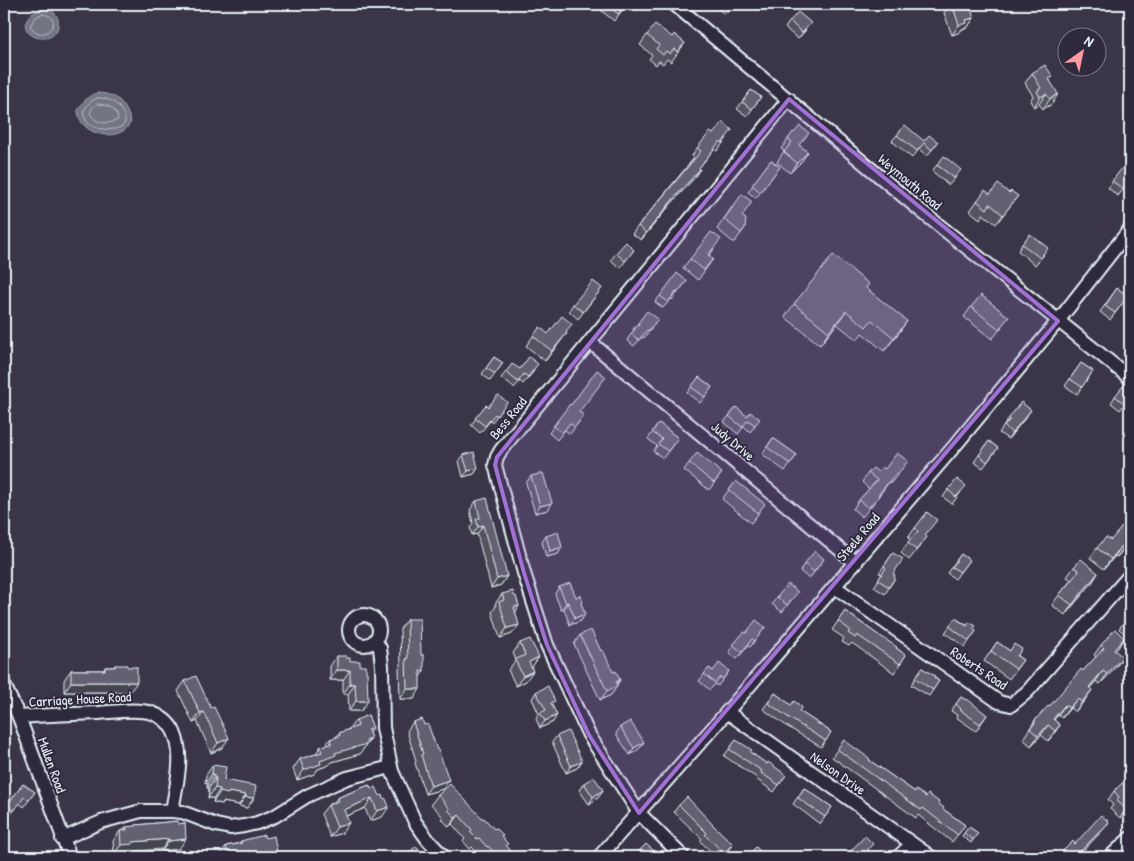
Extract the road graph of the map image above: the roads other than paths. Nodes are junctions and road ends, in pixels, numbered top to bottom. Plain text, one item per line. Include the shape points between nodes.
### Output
1 (674, 4) edge
2 (789, 100) junction
3 (1130, 229) edge
4 (1058, 321) junction
5 (590, 342) junction
6 (1130, 378) edge
7 (856, 563) junction
8 (1130, 575) edge
9 (835, 587) junction
10 (375, 640) dead end
11 (4, 685) edge
12 (727, 712) junction
13 (19, 717) junction
14 (391, 766) junction
15 (172, 811) junction
16 (639, 812) junction
17 (1130, 838) edge
18 (62, 839) junction
19 (912, 844) junction
20 (70, 857) edge
21 (444, 857) edge
22 (599, 857) edge
23 (683, 857) edge
24 (898, 857) edge
25 (931, 857) edge
26 (1110, 857) edge

1 - 2 street, Weymouth Road
2 - 4 street, Weymouth Road
2 - 5 street, Bess Road
3 - 4 street, Steele Road
4 - 6 street, Weymouth Road
4 - 7 street, Steele Road
5 - 7 street, Judy Drive
5 - 16 street, Bess Road via 501,450 496,465 524,573 547,645 589,734
7 - 9 street, Steele Road
8 - 9 street, Roberts Road via 1027,692 1011,705 999,702
9 - 12 street, Steele Road
10 - 14 street via 380,648 383,728
11 - 13 street, Mullen Road
12 - 16 street, Steele Road
12 - 19 street, Nelson Drive
13 - 15 street, Carriage House Road via 130,711 150,713 164,719 174,730 180,762
13 - 18 street, Mullen Road
14 - 15 street via 347,778 307,796 275,816 244,826 230,828
14 - 21 street via 415,822
15 - 18 street via 141,811 101,822
16 - 22 street, Steele Road
16 - 23 street, Bess Road
17 - 26 street
18 - 20 street, Mullen Road
19 - 24 street
19 - 25 street, Nelson Drive

